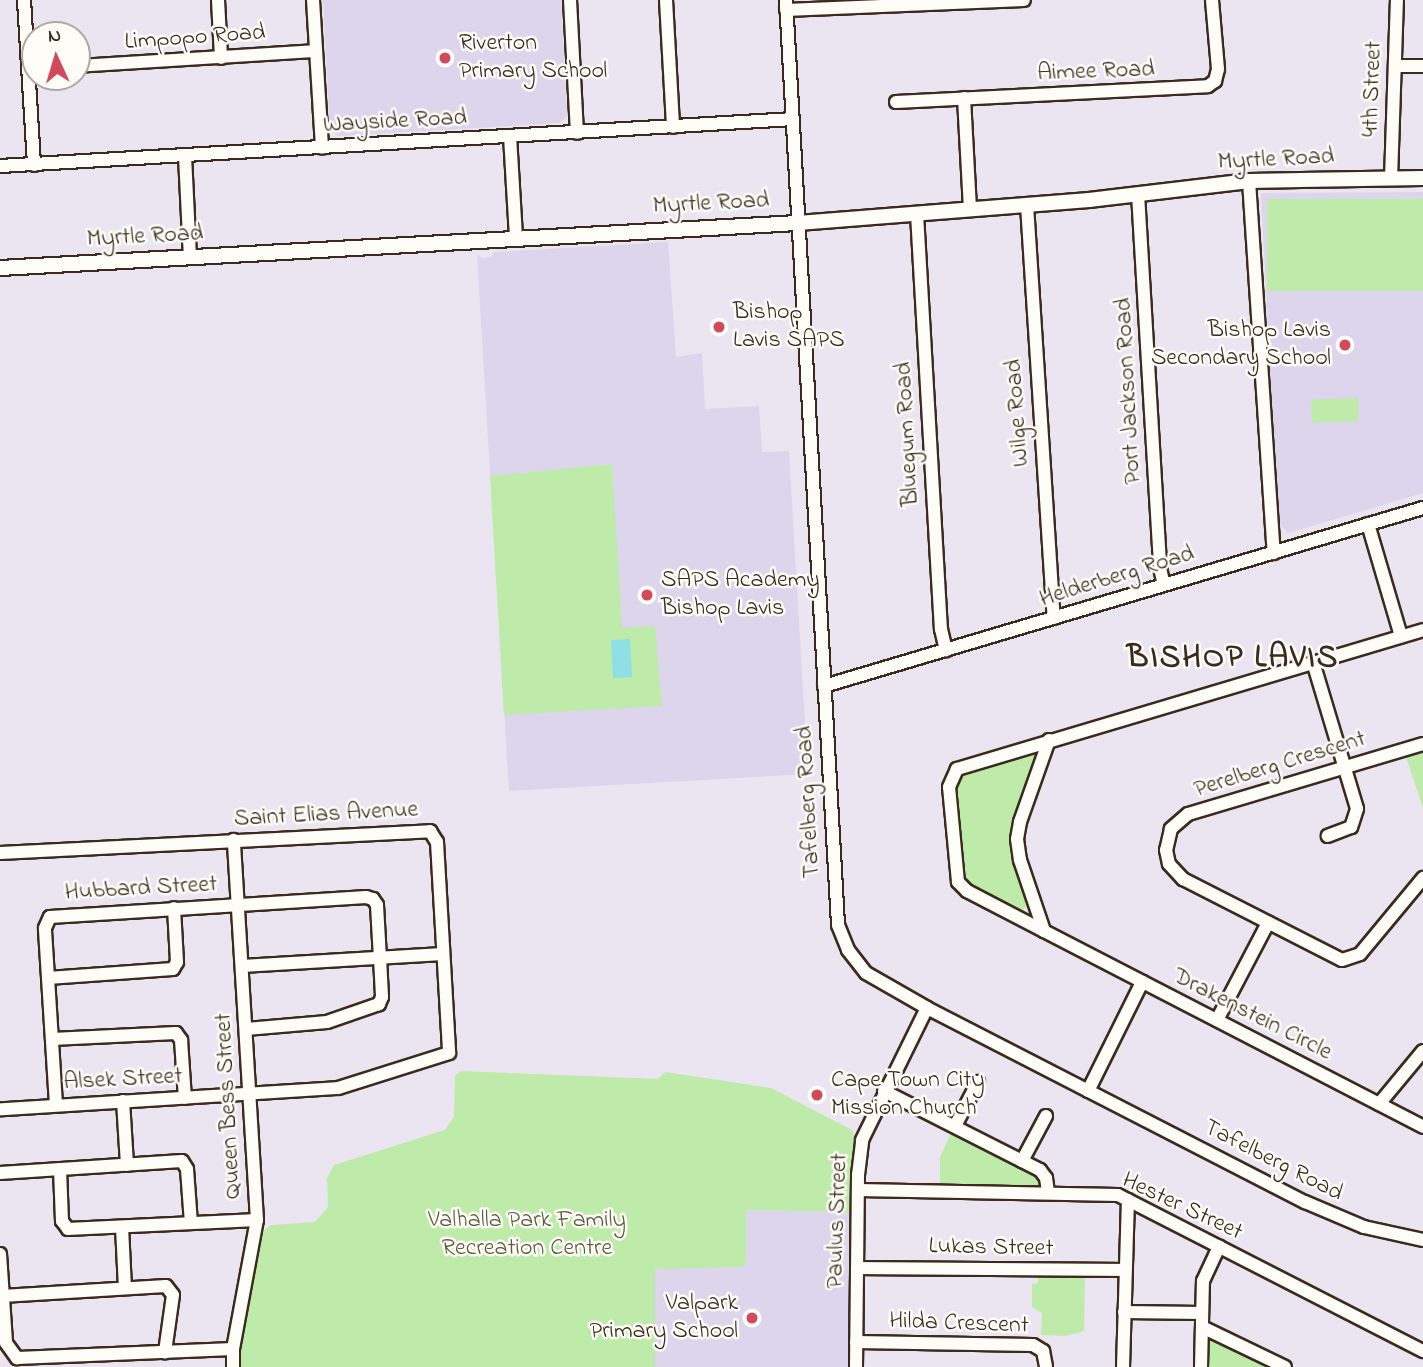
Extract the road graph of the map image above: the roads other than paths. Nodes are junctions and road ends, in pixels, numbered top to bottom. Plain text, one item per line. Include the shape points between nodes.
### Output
1 (24, 0) edge
2 (218, 0) edge
3 (313, 0) edge
4 (570, 0) edge
5 (666, 0) edge
6 (1015, 0) edge
7 (1024, 0) edge
8 (1212, 0) edge
9 (1397, 0) edge
10 (901, 3) edge
11 (786, 5) edge
12 (26, 21) edge
13 (316, 51) junction
14 (221, 58) junction
15 (91, 65) edge
16 (1395, 66) junction
17 (1423, 66) edge
18 (32, 91) edge
19 (964, 98) junction
20 (896, 102) dead end
21 (793, 119) junction
22 (673, 127) junction
23 (577, 132) junction
24 (510, 136) junction
25 (322, 148) junction
26 (185, 156) junction
27 (34, 165) junction
28 (0, 166) edge
29 (1423, 178) edge
30 (1391, 179) junction
31 (1249, 181) junction
32 (1138, 194) junction
33 (1027, 205) junction
34 (970, 210) junction
35 (917, 214) junction
36 (798, 223) junction
37 (516, 237) junction
38 (190, 257) junction
39 (0, 268) edge
40 (1423, 508) edge
41 (1368, 524) junction
42 (1274, 552) junction
43 (1164, 585) junction
44 (1054, 618) junction
45 (1423, 629) edge
46 (1401, 636) junction
47 (946, 650) junction
48 (1313, 662) junction
49 (824, 686) junction
50 (1049, 740) junction
51 (1423, 744) edge
52 (1343, 768) junction
53 (1328, 836) dead end
54 (234, 840) junction
55 (0, 853) edge
56 (1423, 878) edge
57 (238, 904) junction
58 (174, 908) junction
59 (1268, 923) junction
60 (1044, 931) junction
61 (443, 954) junction
62 (380, 958) junction
63 (242, 966) junction
64 (48, 978) junction
65 (1142, 982) junction
66 (927, 1008) junction
67 (1217, 1020) junction
68 (246, 1029) junction
69 (52, 1040) junction
70 (1423, 1051) edge
71 (449, 1053) joint
72 (978, 1082) dead end
73 (884, 1091) junction
74 (1088, 1091) junction
75 (249, 1094) junction
76 (185, 1098) junction
77 (123, 1101) junction
78 (1379, 1104) junction
79 (56, 1105) junction
80 (0, 1109) edge
81 (1046, 1116) dead end
82 (955, 1126) junction
83 (1423, 1127) edge
84 (1022, 1161) junction
85 (127, 1165) junction
86 (60, 1169) junction
87 (0, 1173) edge
88 (858, 1190) junction
89 (1048, 1193) junction
90 (1128, 1200) junction
91 (257, 1220) junction
92 (191, 1223) junction
93 (122, 1227) junction
94 (1423, 1240) edge
95 (1219, 1246) junction
96 (0, 1254) edge
97 (857, 1268) junction
98 (1124, 1270) junction
99 (125, 1289) junction
100 (2, 1296) junction
101 (1124, 1312) junction
102 (1202, 1313) junction
103 (1202, 1327) junction
104 (856, 1342) junction
105 (233, 1349) junction
106 (1423, 1351) edge
107 (165, 1352) junction
108 (233, 1367) edge
109 (856, 1367) edge
110 (1046, 1367) edge
111 (1123, 1367) edge
112 (1201, 1367) edge
113 (1285, 1367) edge

1 - 12 street
2 - 14 street
3 - 13 street
4 - 23 street
5 - 22 street
6 - 7 street
6 - 10 street
8 - 19 street, Aimee Road via 1218,69 1208,86
9 - 16 street, 4th Street
10 - 11 street
11 - 21 street, Tafelberg Road
13 - 14 street, Limpopo Road
13 - 25 street
14 - 15 street, Limpopo Road
16 - 17 street
16 - 30 street, 4th Street
18 - 27 street
19 - 20 street, Aimee Road
19 - 34 street
21 - 22 street, Wayside Road
21 - 36 street, Tafelberg Road
22 - 23 street, Wayside Road
23 - 24 street, Wayside Road
24 - 25 street, Wayside Road
24 - 37 street
25 - 26 street, Wayside Road
26 - 27 street, Wayside Road
26 - 38 street
27 - 28 street, Wayside Road
29 - 30 street, Myrtle Road
30 - 31 street, Myrtle Road
31 - 32 street, Myrtle Road
31 - 42 street
32 - 33 street, Myrtle Road
32 - 43 street, Port Jackson Road
33 - 34 street, Myrtle Road
33 - 44 street, Wilge Road
34 - 35 street, Myrtle Road
35 - 36 street, Myrtle Road
35 - 47 street, Bluegum Road via 941,629
36 - 37 street, Myrtle Road
36 - 49 street, Tafelberg Road
37 - 38 street, Myrtle Road
38 - 39 street, Myrtle Road
40 - 41 street, Helderberg Road
41 - 42 street, Helderberg Road
41 - 46 street
42 - 43 street, Helderberg Road
43 - 44 street, Helderberg Road
44 - 47 street, Helderberg Road
45 - 46 street, Drakenstein Circle
46 - 48 street, Drakenstein Circle
47 - 49 street, Helderberg Road
48 - 50 street, Drakenstein Circle
48 - 52 street
49 - 66 street, Tafelberg Road via 842,939 866,973
50 - 60 street via 1017,839
50 - 60 street, Drakenstein Circle via 960,767 951,776 949,787 958,882
51 - 52 street, Perelberg Crescent
52 - 53 street via 1357,814 1351,827
52 - 59 street, Perelberg Crescent via 1188,814 1168,835 1167,857 1178,875
54 - 55 street, Saint Elias Avenue
54 - 57 street, Queen Bess Street
54 - 61 street, Saint Elias Avenue via 430,831 436,842
56 - 59 street, Perelberg Crescent via 1351,959 1339,959
57 - 58 street, Hubbard Street
57 - 62 street, Hubbard Street via 369,897 377,905
57 - 63 street, Queen Bess Street
58 - 64 street, Hubbard Street via 55,915 48,919
58 - 64 street via 177,962 173,969
59 - 67 street
60 - 65 street, Drakenstein Circle
61 - 62 street
61 - 71 street, Saint Elias Avenue
62 - 63 street
62 - 68 street, Hubbard Street via 382,997 376,1006 327,1022
63 - 68 street, Queen Bess Street
64 - 69 street
65 - 67 street, Drakenstein Circle
65 - 74 street
66 - 73 street, Paulus Street
66 - 74 street, Tafelberg Road
67 - 78 street, Drakenstein Circle
68 - 75 street, Queen Bess Street
69 - 76 street via 176,1033 181,1040
69 - 79 street
70 - 78 street
71 - 75 street, Alsek Street via 338,1088
72 - 82 street
73 - 82 street
73 - 88 street, Paulus Street via 862,1140
74 - 94 street, Tafelberg Road via 1328,1213 1375,1230
75 - 76 street, Alsek Street
75 - 91 street, Queen Bess Street
76 - 77 street, Alsek Street
77 - 79 street, Alsek Street
77 - 85 street
78 - 83 street, Drakenstein Circle
79 - 80 street, Alsek Street
81 - 84 street
82 - 84 street
84 - 89 street via 1045,1175
85 - 86 street
85 - 92 street via 185,1163
86 - 87 street
86 - 93 street via 66,1227
88 - 89 street, Hester Street
88 - 97 street, Paulus Street
89 - 90 street, Hester Street via 1111,1194
90 - 95 street, Hester Street
90 - 98 street
91 - 92 street
91 - 105 street, Queen Bess Street
92 - 93 street
93 - 99 street
95 - 102 street via 1203,1281
95 - 106 street, Hester Street
96 - 100 street
97 - 98 street, Lukas Street
97 - 104 street, Paulus Street
98 - 101 street
99 - 100 street
99 - 107 street via 166,1286 173,1292
100 - 107 street via 7,1347 22,1359
101 - 102 street
101 - 111 street
102 - 103 street
103 - 112 street
103 - 113 street
104 - 109 street, Paulus Street
104 - 110 street, Hilda Crescent via 1033,1345 1043,1351
105 - 107 street
105 - 108 street, Queen Bess Street

